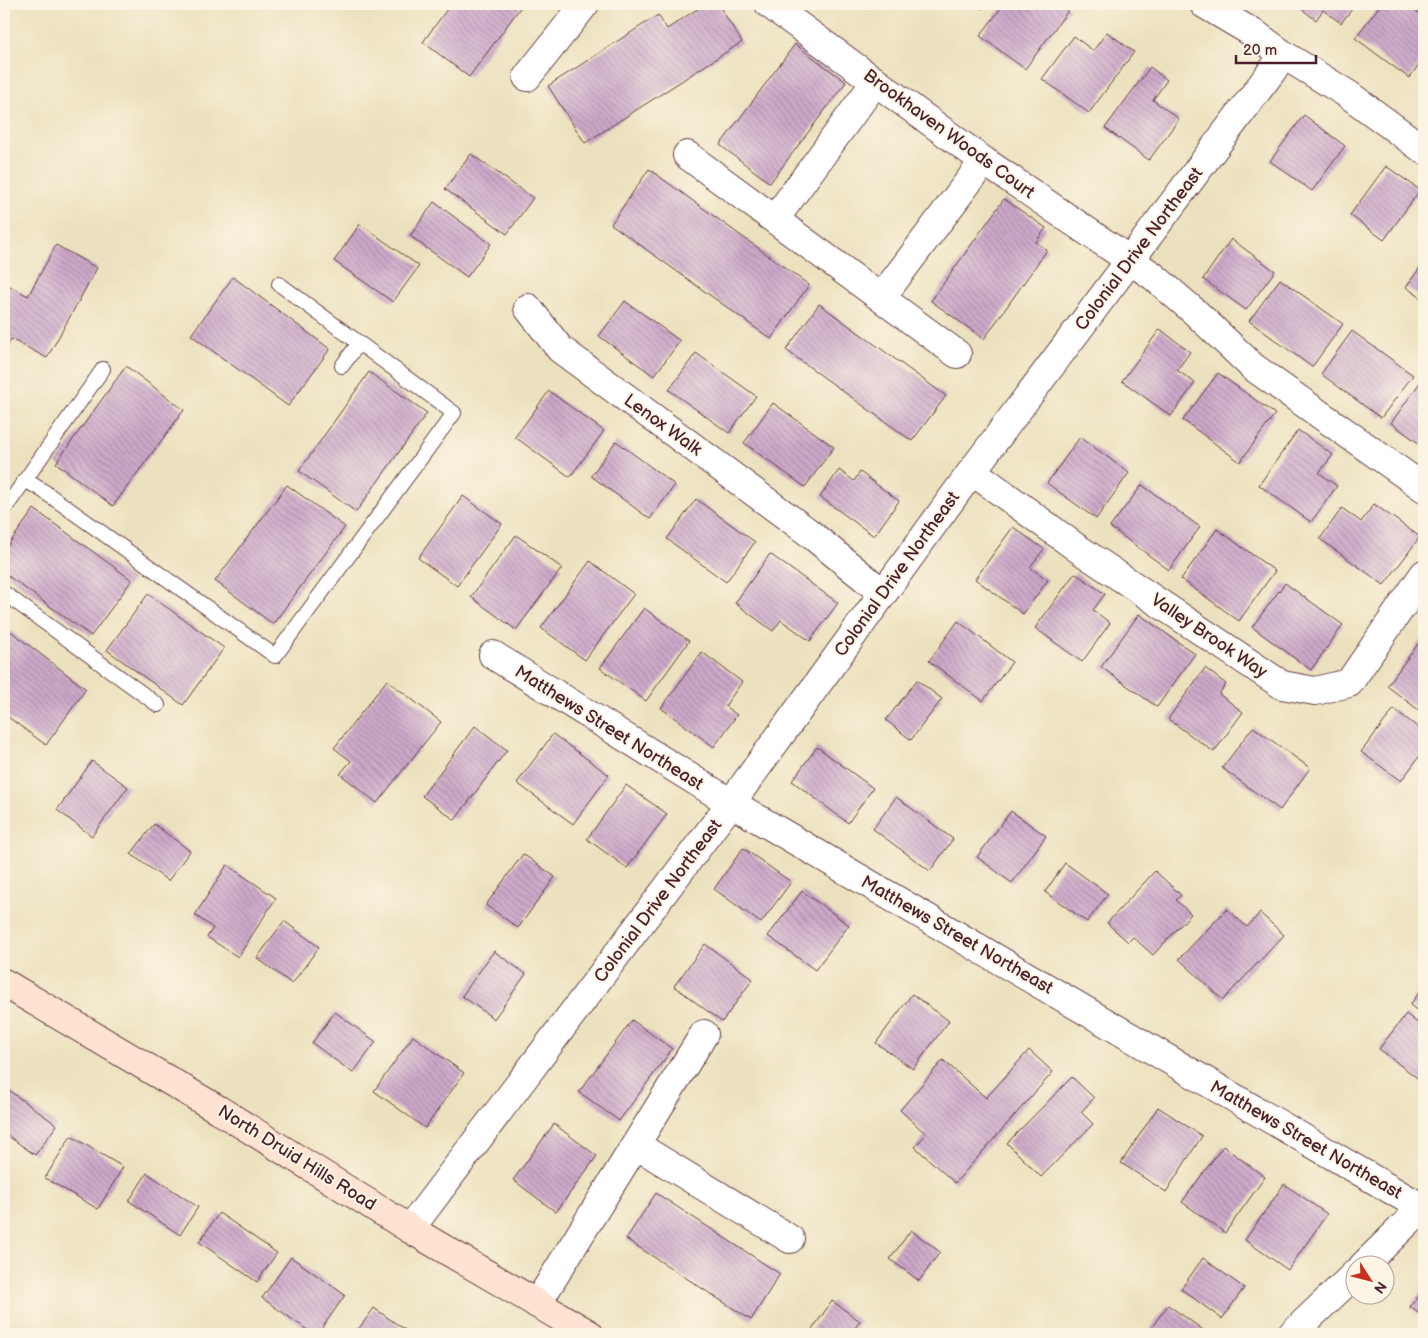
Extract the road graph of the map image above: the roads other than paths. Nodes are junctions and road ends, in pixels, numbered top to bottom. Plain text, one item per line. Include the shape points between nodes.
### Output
1 (585, 4) edge
2 (769, 4) edge
3 (1204, 4) edge
4 (1284, 56) junction
5 (527, 77) dead end
6 (876, 82) junction
7 (1424, 150) edge
8 (687, 155) dead end
9 (984, 161) junction
10 (775, 219) junction
11 (1131, 261) junction
12 (279, 284) dead end
13 (881, 298) junction
14 (528, 308) dead end
15 (359, 343) junction
16 (958, 354) dead end
17 (342, 366) dead end
18 (103, 369) dead end
19 (972, 472) junction
20 (25, 480) junction
21 (1424, 488) edge
22 (4, 510) edge
23 (1424, 574) edge
24 (4, 592) edge
25 (883, 594) junction
26 (493, 655) dead end
27 (158, 705) dead end
28 (731, 803) junction
29 (4, 983) edge
30 (704, 1034) dead end
31 (636, 1145) junction
32 (1424, 1208) edge
33 (410, 1228) junction
34 (790, 1239) dead end
35 (1374, 1256) edge
36 (1346, 1283) edge
37 (537, 1304) junction
38 (589, 1334) edge
39 (1292, 1334) edge

1 - 5 street
2 - 6 street, Brookhaven Woods Court
3 - 4 street via 1258,36
4 - 7 street via 1349,95
4 - 11 street, Colonial Drive Northeast
6 - 9 street, Brookhaven Woods Court
6 - 10 street
8 - 10 street
9 - 11 street, Brookhaven Woods Court
9 - 13 street
10 - 13 street
11 - 19 street, Colonial Drive Northeast
11 - 21 street via 1196,313 1254,367
12 - 15 lane
13 - 16 street
14 - 25 street, Lenox Walk via 560,349 808,532
15 - 17 lane
15 - 20 lane via 454,413 275,656
18 - 20 lane
19 - 23 street, Valley Brook Way via 1077,548 1282,685 1315,691 1349,683
19 - 25 street, Colonial Drive Northeast
20 - 22 lane
24 - 27 lane
25 - 28 street, Colonial Drive Northeast
26 - 28 street, Matthews Street Northeast
28 - 32 street, Matthews Street Northeast
28 - 33 street, Colonial Drive Northeast
29 - 33 main road, North Druid Hills Road
30 - 31 street
31 - 34 street
31 - 37 street
32 - 35 street
33 - 37 main road, North Druid Hills Road
36 - 39 street
37 - 38 main road, North Druid Hills Road

